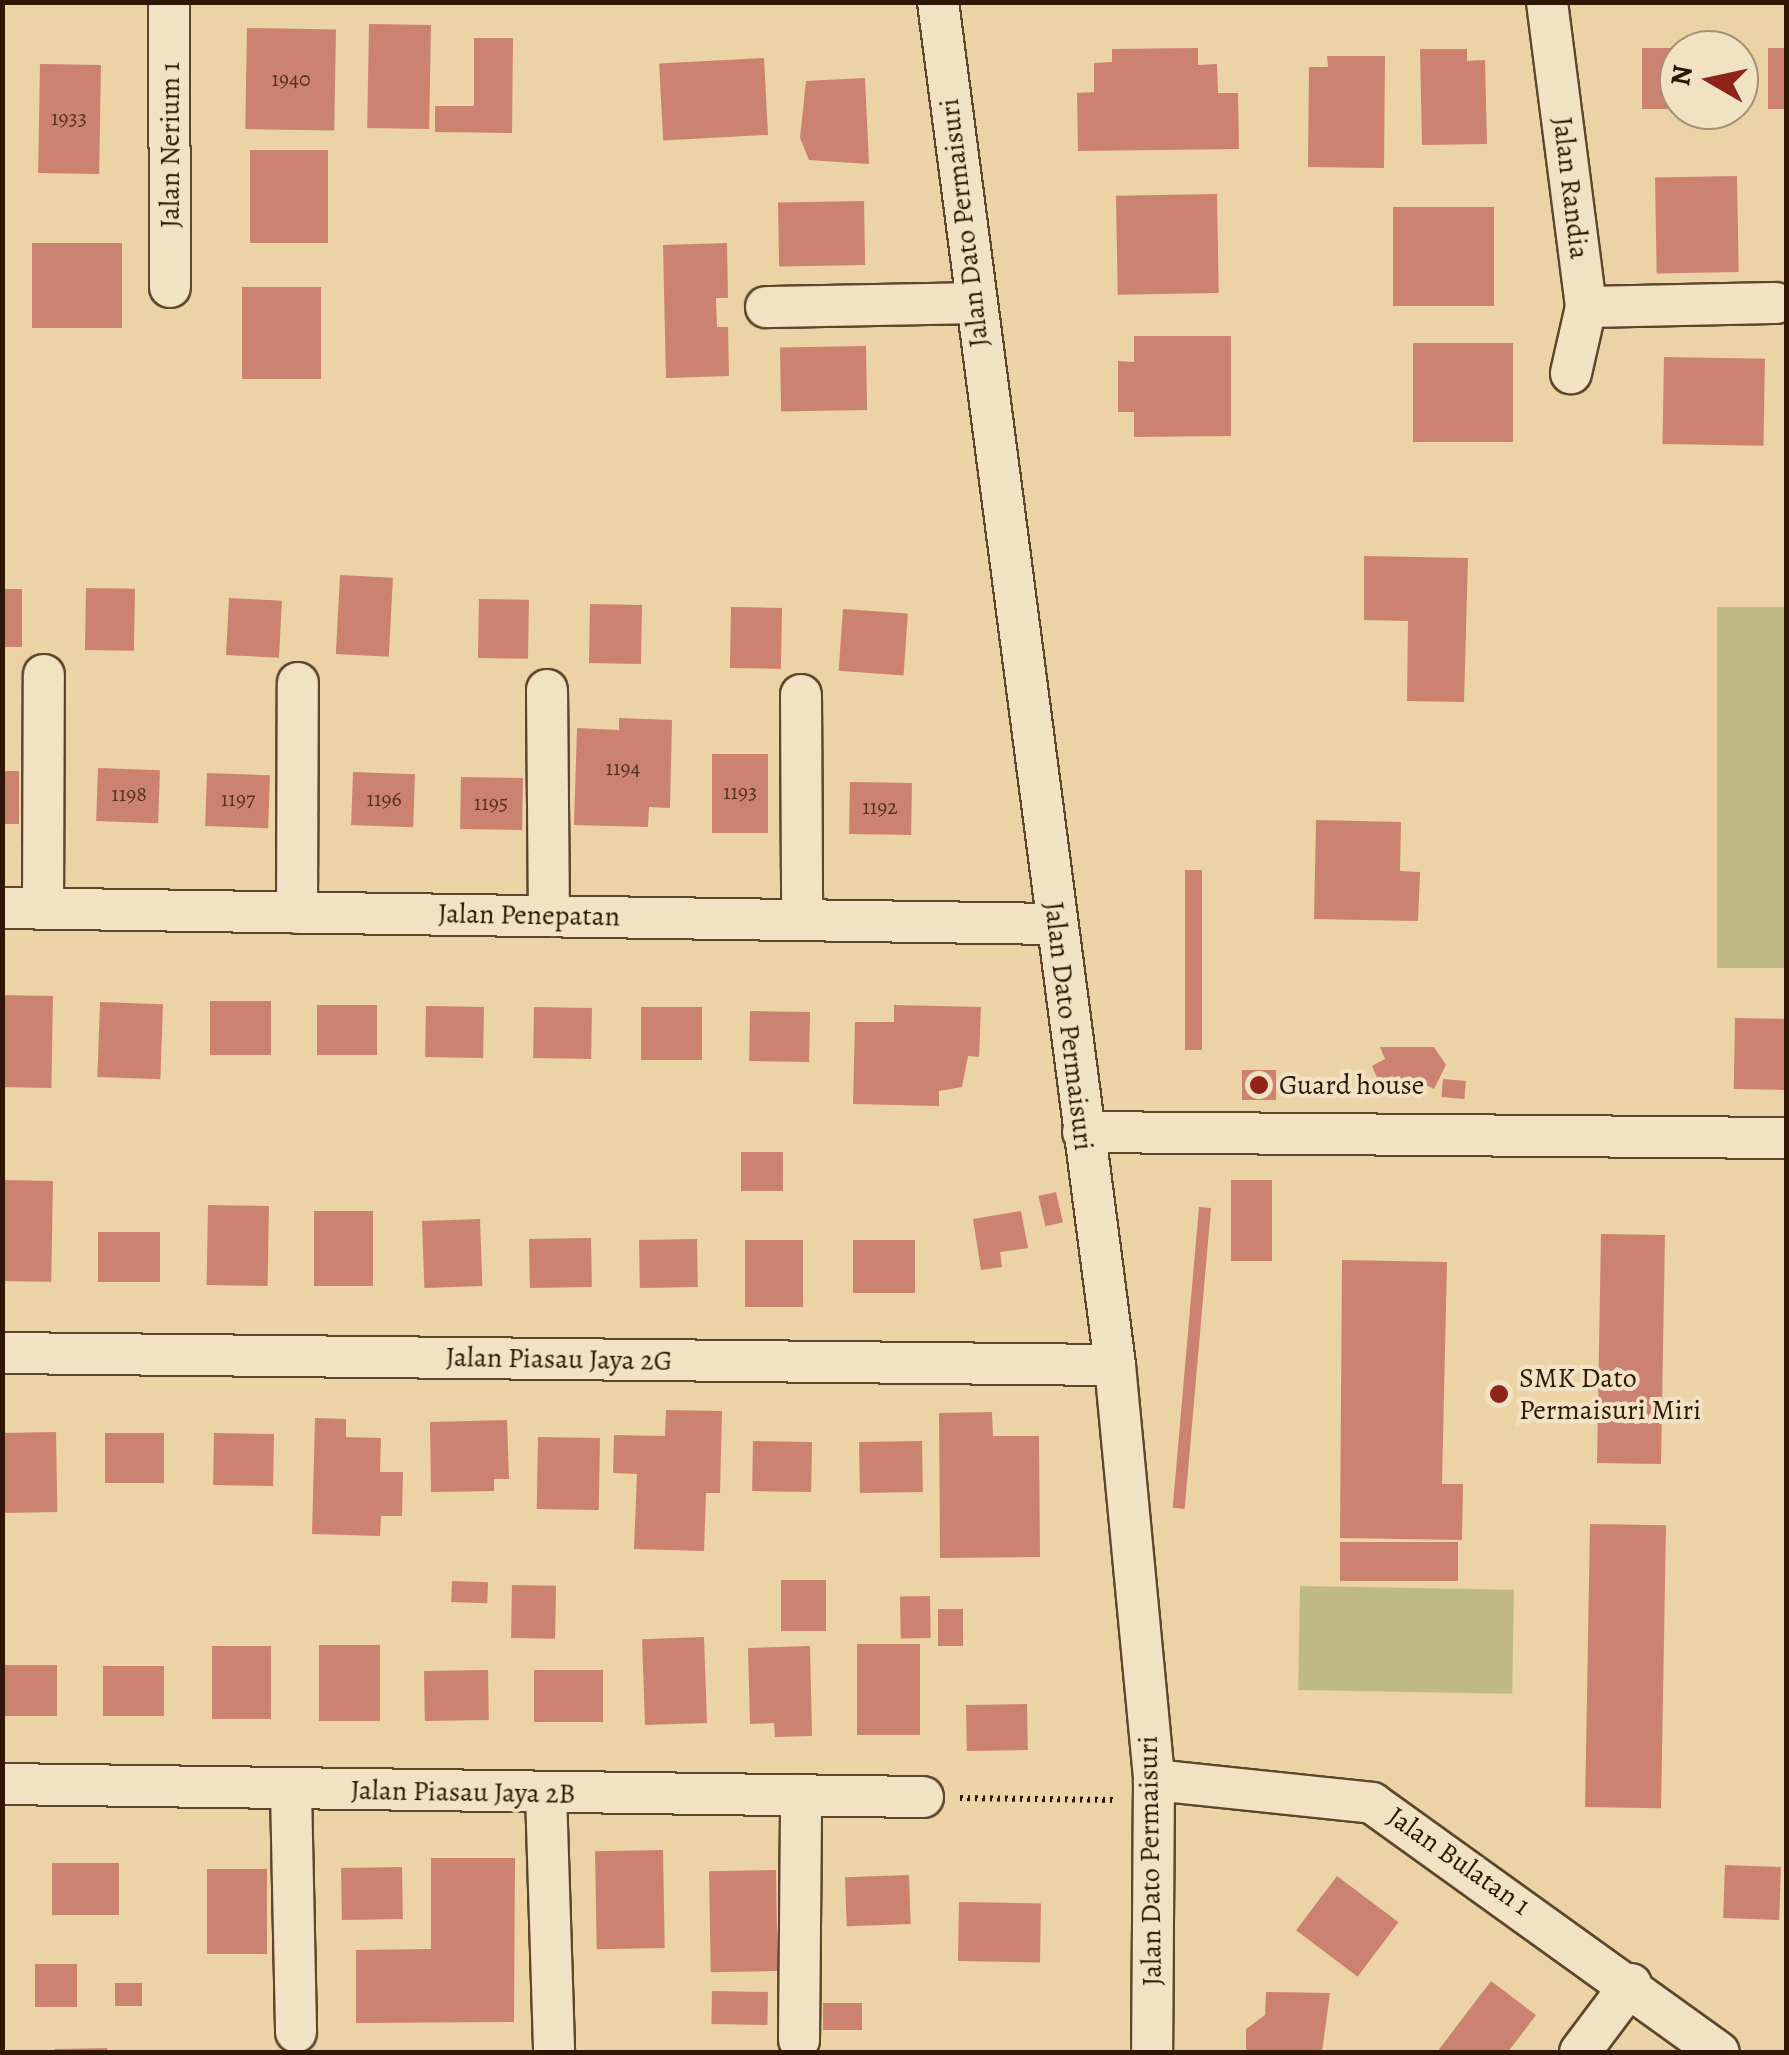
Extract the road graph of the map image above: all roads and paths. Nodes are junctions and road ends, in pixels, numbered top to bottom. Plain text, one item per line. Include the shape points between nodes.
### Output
1 (169, 2) edge
2 (938, 2) edge
3 (1546, 2) edge
4 (170, 286) dead end
5 (973, 303) junction
6 (1776, 303) dead end
7 (766, 307) dead end
8 (1586, 307) junction
9 (1570, 373) dead end
10 (44, 675) dead end
11 (298, 683) dead end
12 (547, 690) dead end
13 (801, 695) dead end
14 (2, 908) edge
15 (43, 909) junction
16 (297, 913) junction
17 (549, 915) junction
18 (802, 918) junction
19 (1056, 924) junction
20 (1083, 1132) junction
21 (1786, 1138) edge
22 (2, 1353) edge
23 (1115, 1365) junction
24 (2, 1784) edge
25 (292, 1790) junction
26 (1154, 1790) junction
27 (546, 1793) junction
28 (802, 1795) junction
29 (923, 1797) joint
30 (1631, 1984) junction
31 (296, 2032) dead end
32 (799, 2040) dead end
33 (554, 2052) edge
34 (1152, 2052) edge
35 (1580, 2052) edge
36 (1720, 2052) edge

1 - 4 street, Jalan Nerium 1
2 - 5 street, Jalan Dato Permaisuri
3 - 8 street, Jalan Randia
5 - 7 street
5 - 19 street, Jalan Dato Permaisuri
6 - 8 street
8 - 9 street, Jalan Randia
10 - 15 street
11 - 16 street
12 - 17 street
13 - 18 street
14 - 15 street, Jalan Penepatan
15 - 16 street, Jalan Penepatan
16 - 17 street, Jalan Penepatan
17 - 18 street, Jalan Penepatan
18 - 19 street, Jalan Penepatan
19 - 20 street, Jalan Dato Permaisuri
20 - 21 street
20 - 23 street, Jalan Dato Permaisuri
22 - 23 street, Jalan Piasau Jaya 2G
23 - 26 street, Jalan Dato Permaisuri
24 - 25 street, Jalan Piasau Jaya 2B
25 - 27 street, Jalan Piasau Jaya 2B
25 - 31 street
26 - 29 path
26 - 30 street, Jalan Bulatan 1 via 1372,1803
26 - 34 street, Jalan Dato Permaisuri
27 - 28 street, Jalan Piasau Jaya 2B
27 - 33 street
28 - 29 street, Jalan Piasau Jaya 2B
28 - 32 street
30 - 35 street
30 - 36 street, Jalan Bulatan 1

